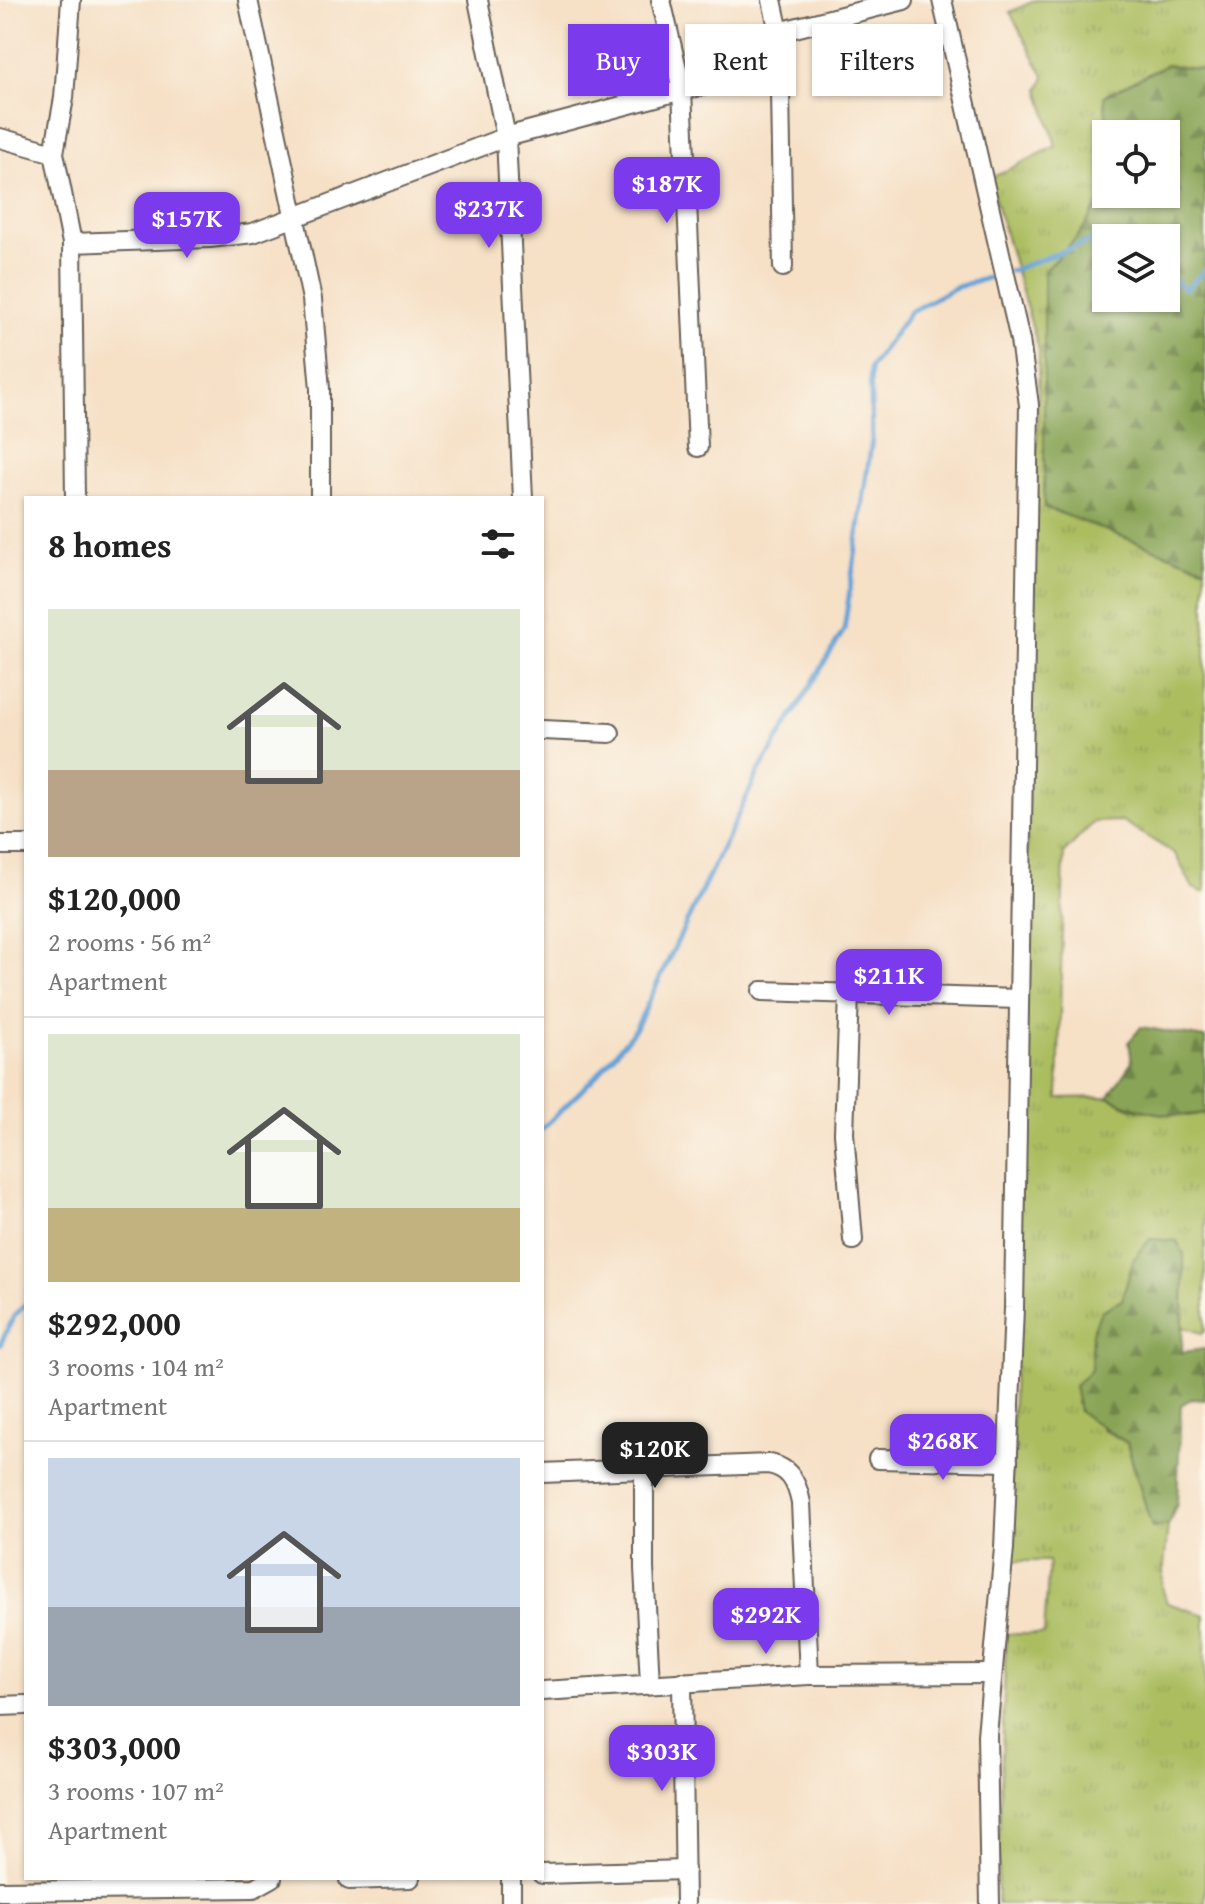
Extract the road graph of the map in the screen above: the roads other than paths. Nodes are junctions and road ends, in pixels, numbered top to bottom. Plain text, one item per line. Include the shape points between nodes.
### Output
1 (71, 0) edge
2 (248, 0) edge
3 (478, 0) edge
4 (661, 0) edge
5 (772, 0) edge
6 (904, 0) edge
7 (942, 0) edge
8 (777, 24) edge
9 (796, 28) edge
10 (685, 89) edge
11 (682, 90) junction
12 (780, 96) edge
13 (506, 137) junction
14 (0, 138) edge
15 (54, 153) junction
16 (293, 220) junction
17 (72, 243) junction
18 (783, 267) dead end
19 (698, 447) dead end
20 (75, 496) edge
21 (320, 496) edge
22 (523, 496) edge
23 (544, 730) edge
24 (610, 733) dead end
25 (0, 845) edge
26 (24, 845) edge
27 (762, 991) dead end
28 (849, 994) junction
29 (1018, 999) junction
30 (853, 1240) dead end
31 (878, 1459) dead end
32 (1008, 1462) junction
33 (644, 1469) junction
34 (544, 1473) edge
35 (992, 1674) junction
36 (809, 1675) junction
37 (682, 1682) junction
38 (650, 1684) junction
39 (544, 1691) edge
40 (24, 1705) edge
41 (0, 1706) edge
42 (685, 1870) junction
43 (544, 1874) edge
44 (268, 1880) edge
45 (511, 1880) edge
46 (0, 1891) edge
47 (511, 1904) edge
48 (685, 1904) edge
49 (990, 1904) edge

1 - 15 street
2 - 16 street
3 - 13 street
4 - 11 street
5 - 8 street
6 - 9 street
7 - 29 street via 1009,292 1029,405
10 - 11 street
11 - 13 street
11 - 19 street
12 - 18 street
13 - 16 street
13 - 22 street
14 - 15 street
15 - 17 street
16 - 17 street via 253,233 210,238
16 - 21 street via 317,340
17 - 20 street
23 - 24 street
25 - 26 street
27 - 28 street
28 - 29 street
28 - 30 street via 844,1133
29 - 32 street
31 - 32 street
32 - 35 street
33 - 34 street
33 - 36 street via 768,1464 792,1477 801,1503
33 - 38 street
35 - 36 street
35 - 49 street via 986,1777
36 - 37 street
37 - 38 street
37 - 42 street
38 - 39 street
40 - 41 street
42 - 43 street
42 - 48 street
44 - 46 street via 254,1888
45 - 47 street

